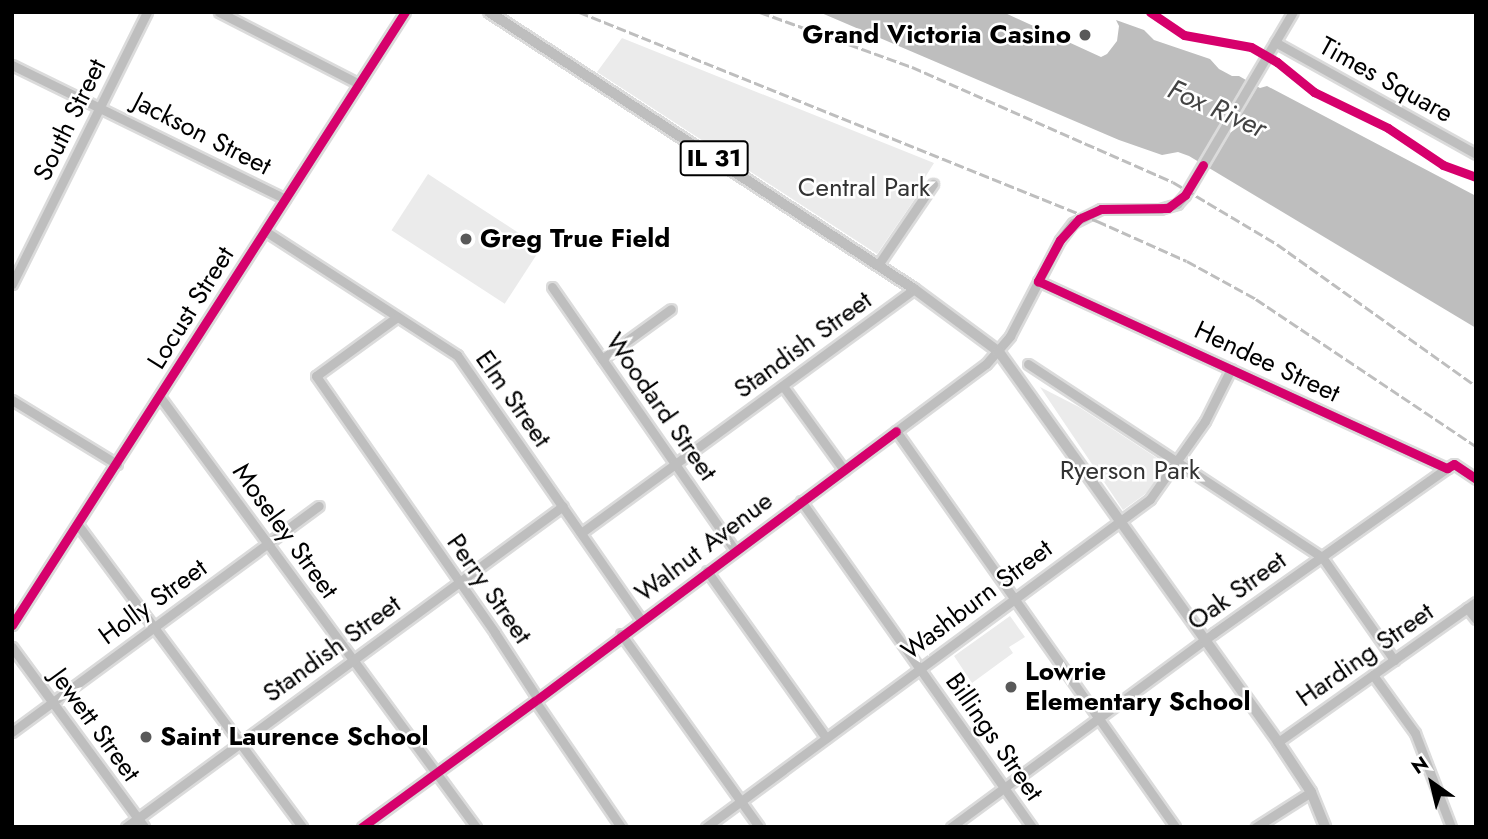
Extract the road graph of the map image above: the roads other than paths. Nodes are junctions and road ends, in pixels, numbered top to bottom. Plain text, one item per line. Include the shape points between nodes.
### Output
1 (146, 12) edge
2 (219, 12) edge
3 (405, 12) edge
4 (489, 12) edge
5 (1293, 12) edge
6 (1275, 42) junction
7 (12, 65) edge
8 (359, 84) junction
9 (100, 107) junction
10 (1476, 154) edge
11 (933, 184) dead end
12 (285, 199) junction
13 (265, 231) junction
14 (878, 265) junction
15 (1038, 281) junction
16 (12, 285) edge
17 (552, 288) dead end
18 (914, 289) junction
19 (671, 309) dead end
20 (397, 317) junction
21 (999, 352) junction
22 (602, 359) junction
23 (1028, 364) dead end
24 (1231, 369) junction
25 (783, 386) junction
26 (160, 397) junction
27 (12, 400) edge
28 (895, 431) junction
29 (1177, 463) junction
30 (117, 464) junction
31 (676, 464) junction
32 (1447, 468) junction
33 (844, 470) junction
34 (1476, 479) edge
35 (801, 501) junction
36 (319, 506) dead end
37 (563, 506) junction
38 (1121, 519) junction
39 (78, 525) junction
40 (581, 533) junction
41 (268, 544) junction
42 (735, 550) junction
43 (1322, 557) junction
44 (707, 571) junction
45 (458, 582) junction
46 (1014, 600) junction
47 (1471, 605) edge
48 (1476, 619) edge
49 (641, 620) junction
50 (12, 625) edge
51 (154, 628) junction
52 (621, 634) junction
53 (1205, 639) junction
54 (12, 647) edge
55 (354, 660) junction
56 (1394, 660) junction
57 (920, 669) junction
58 (1373, 675) junction
59 (537, 700) junction
60 (53, 702) junction
61 (1099, 719) junction
62 (12, 732) edge
63 (826, 738) junction
64 (1278, 742) junction
65 (240, 743) junction
66 (436, 772) junction
67 (1005, 788) junction
68 (1311, 792) junction
69 (741, 801) junction
70 (138, 818) junction
71 (126, 827) edge
72 (144, 827) edge
73 (302, 827) edge
74 (362, 827) edge
75 (476, 827) edge
76 (621, 827) edge
77 (706, 827) edge
78 (759, 827) edge
79 (951, 827) edge
80 (1032, 827) edge
81 (1175, 827) edge
82 (1255, 827) edge
83 (1325, 827) edge
84 (1451, 827) edge

1 - 9 street, South Street
2 - 8 street
3 - 8 street, Locust Street
4 - 14 main road, IL 31
5 - 6 street
6 - 10 street, Times Square
6 - 15 street via 1185,195 1168,208 1101,209 1079,219 1060,240
7 - 9 street, Jackson Street
8 - 12 street, Locust Street
9 - 12 street, Jackson Street
9 - 16 street, South Street
11 - 14 street
12 - 13 street, Locust Street
13 - 20 street, Elm Street
13 - 26 street, Locust Street
14 - 18 main road, IL 31
15 - 21 street
15 - 24 street, Hendee Street
17 - 22 street, Woodard Street
18 - 21 main road, IL 31
18 - 25 street, Standish Street
19 - 22 street
20 - 37 street, Elm Street via 457,355
20 - 45 street, Perry Street via 316,376
21 - 28 street, Walnut Avenue
21 - 38 main road, IL 31
22 - 31 street, Woodard Street
23 - 29 street
24 - 29 street, Washburn Street
24 - 32 street, Hendee Street
25 - 31 street, Standish Street
25 - 33 street
26 - 30 street, Locust Street
26 - 41 street, Moseley Street
27 - 30 street
28 - 33 street, Walnut Avenue
28 - 46 street
29 - 38 street, Washburn Street via 1156,494
29 - 43 street
30 - 39 street, Locust Street
31 - 40 street, Standish Street
31 - 42 street, Woodard Street
32 - 34 street, Hendee Street via 1454,464
32 - 43 street, Oak Street
33 - 35 street, Walnut Avenue
35 - 42 street, Walnut Avenue
35 - 57 street, Billings Street
36 - 41 street, Holly Street
37 - 40 street, Elm Street
37 - 45 street, Standish Street
38 - 46 street, Washburn Street
38 - 53 main road, IL 31
39 - 50 street, Locust Street
39 - 51 street
40 - 49 street, Elm Street
41 - 51 street, Holly Street
41 - 55 street, Moseley Street
42 - 44 street, Walnut Avenue
43 - 53 street, Oak Street
43 - 56 street
44 - 49 street, Walnut Avenue
44 - 63 street
45 - 55 street, Standish Street
45 - 59 street, Perry Street
46 - 57 street, Washburn Street
46 - 61 street
47 - 48 street
47 - 56 street, Harding Street
49 - 52 street, Walnut Avenue
51 - 60 street, Holly Street
51 - 65 street
52 - 59 street, Walnut Avenue
52 - 69 street
53 - 61 street, Oak Street
53 - 64 main road, IL 31
54 - 60 street, Jewett Street
55 - 65 street, Standish Street
55 - 66 street, Moseley Street
56 - 58 street, Harding Street
57 - 63 street, Washburn Street
57 - 67 street, Billings Street
58 - 64 street, Harding Street
58 - 84 street via 1415,733
59 - 66 street, Walnut Avenue
59 - 76 street, Perry Street
60 - 62 street, Holly Street
60 - 70 street, Jewett Street
61 - 67 street, Oak Street
61 - 81 street
63 - 69 street, Washburn Street
64 - 68 main road, IL 31
65 - 70 street, Standish Street
65 - 73 street
66 - 74 street, Walnut Avenue
66 - 75 street, Moseley Street
67 - 79 street, Oak Street
67 - 80 street, Billings Street
68 - 82 street
68 - 83 main road, IL 31
69 - 77 street, Washburn Street
69 - 78 street
70 - 71 street, Standish Street
70 - 72 street, Jewett Street

